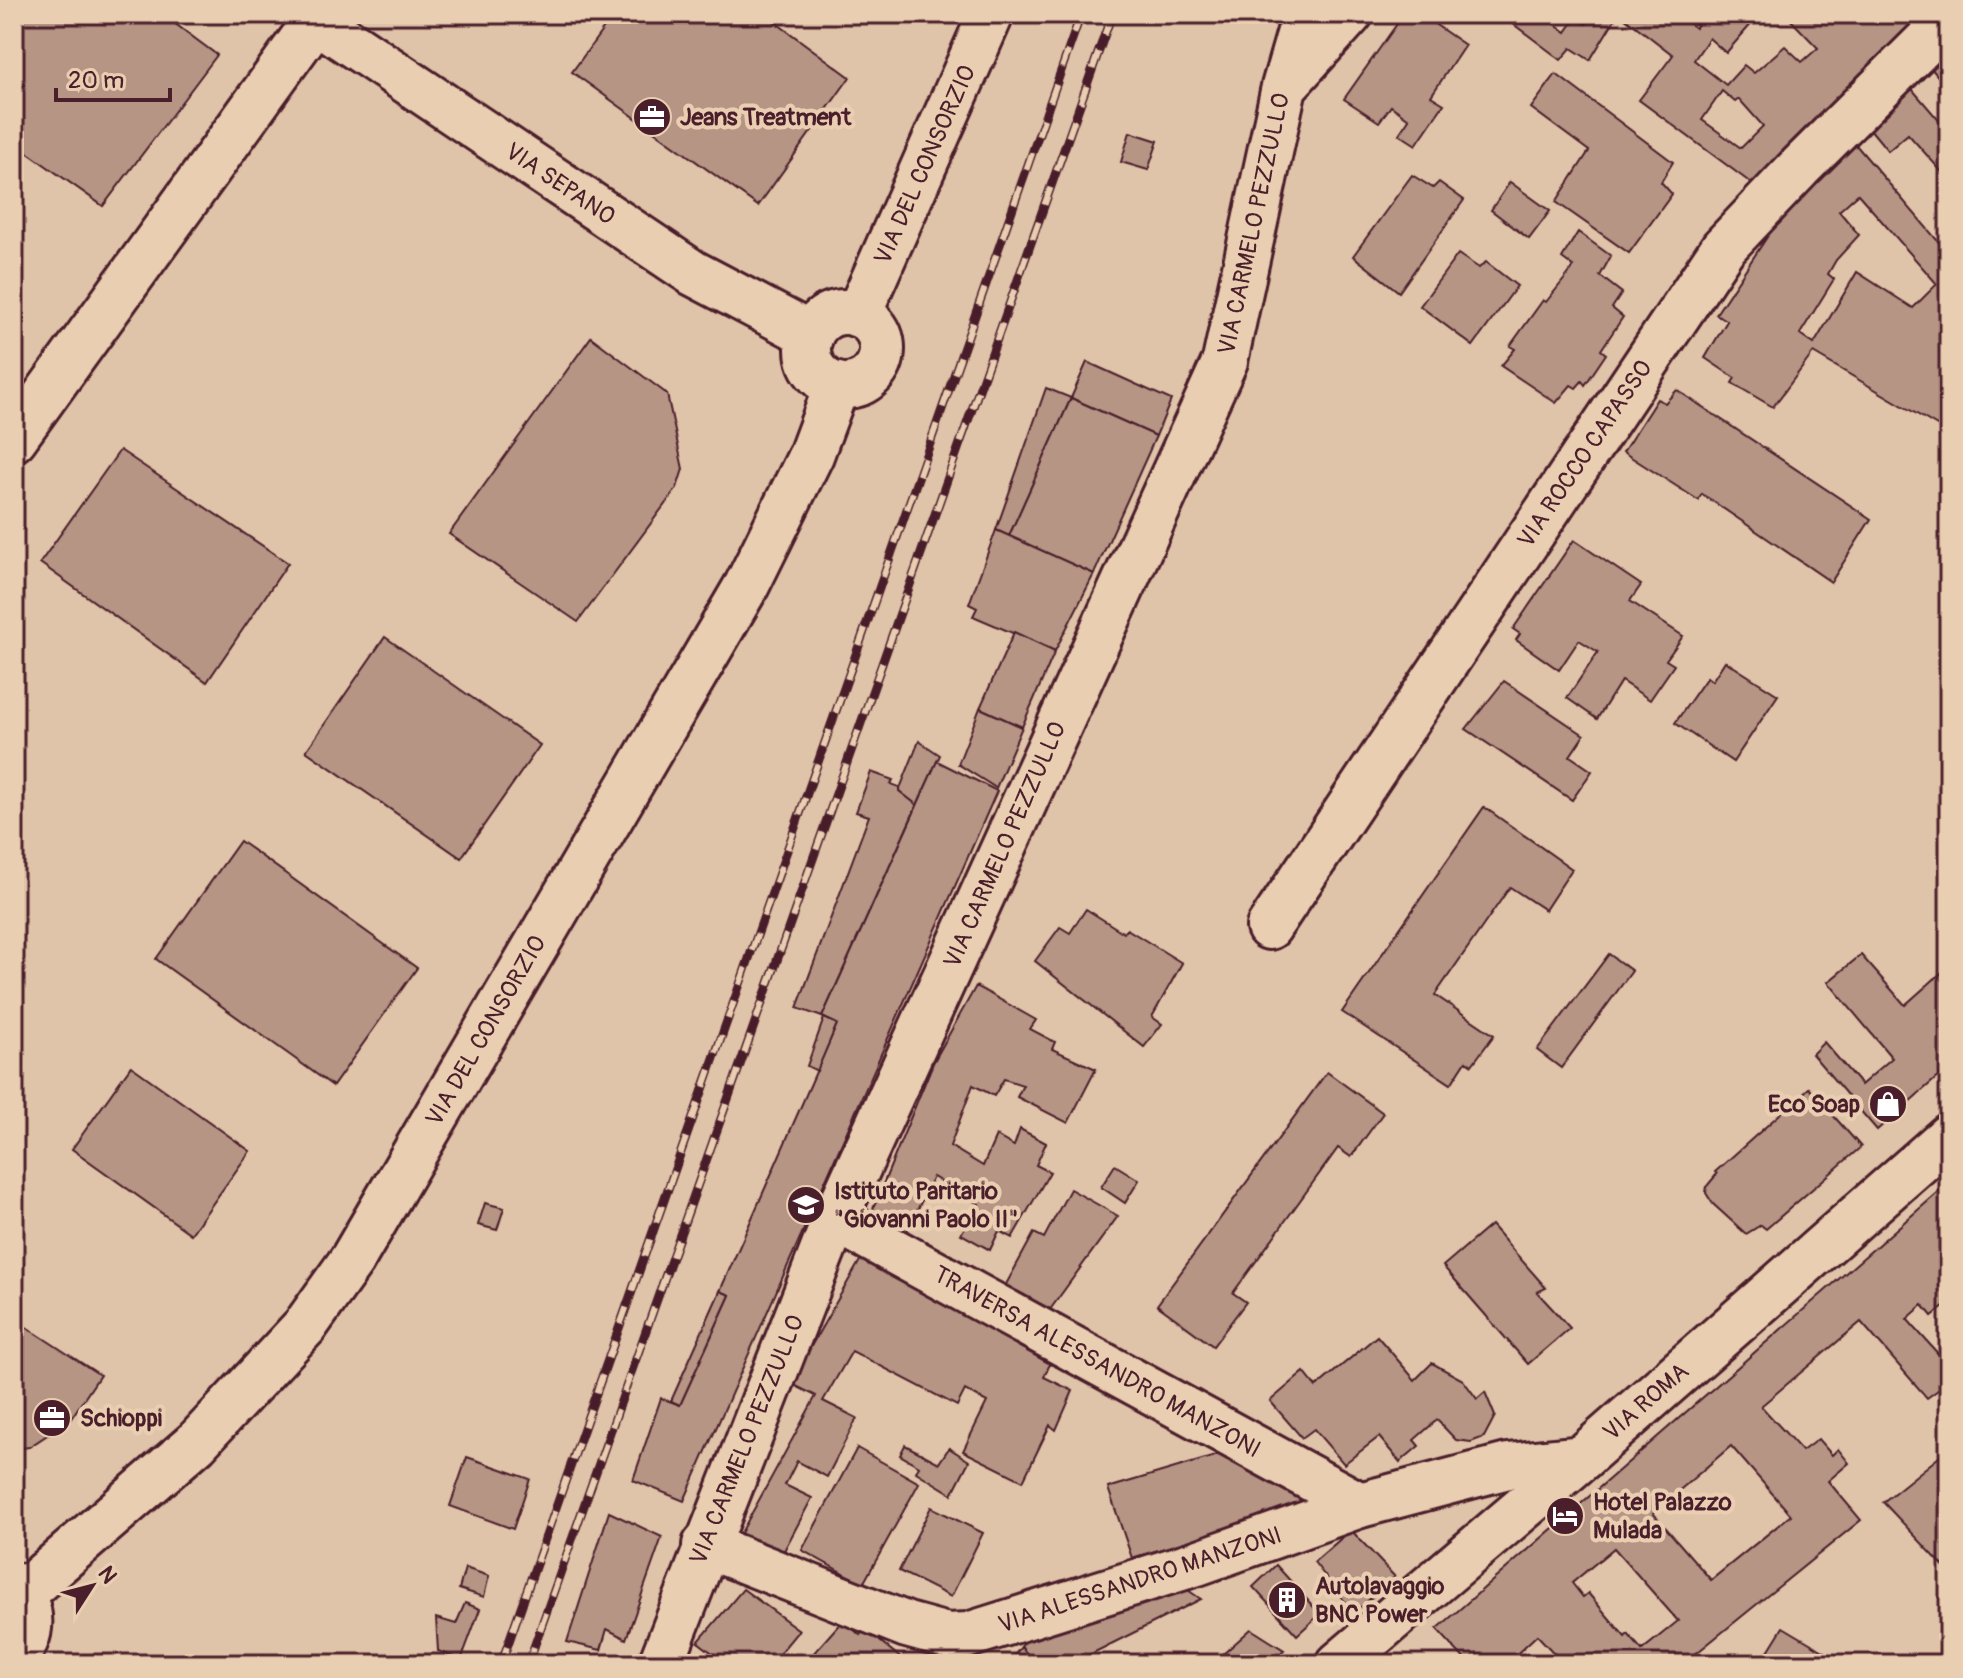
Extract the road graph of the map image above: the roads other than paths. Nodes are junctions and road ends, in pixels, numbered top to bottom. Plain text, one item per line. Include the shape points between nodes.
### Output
1 (991, 14) edge
2 (1305, 14) edge
3 (1350, 14) edge
4 (312, 17) edge
5 (1949, 19) edge
6 (1284, 87) junction
7 (858, 315) junction
8 (811, 335) junction
9 (837, 385) junction
10 (14, 439) edge
11 (1269, 927) dead end
12 (1949, 1136) edge
13 (835, 1219) junction
14 (1582, 1458) junction
15 (1360, 1505) junction
16 (705, 1545) junction
17 (18, 1590) edge
18 (14, 1657) edge
19 (661, 1664) edge
20 (1339, 1664) edge

1 - 7 street, VIA DEL CONSORZIO
2 - 6 street, VIA CARMELO PEZZULLO
3 - 6 street
4 - 8 street, VIA SEPANO via 693,273
4 - 10 street, VIA SEPANO
5 - 11 street, VIA ROCCO CAPASSO via 1723,248
6 - 13 street, VIA CARMELO PEZZULLO via 1225,361
7 - 8 street via 836,313
7 - 9 street via 881,339 880,364 862,383
8 - 9 street via 810,360 825,381
9 - 17 street, VIA DEL CONSORZIO via 811,455 747,585 352,1260 305,1326 196,1443
12 - 14 street, VIA ROMA
13 - 15 street, TRAVERSA ALESSANDRO MANZONI
13 - 16 street, VIA CARMELO PEZZULLO
14 - 15 street, VIA ALESSANDRO MANZONI via 1508,1466
14 - 20 street, VIA ROMA
15 - 16 street, VIA ALESSANDRO MANZONI via 968,1635 947,1636 907,1625
16 - 19 street, VIA CARMELO PEZZULLO
17 - 18 street via 30,1625 27,1640

